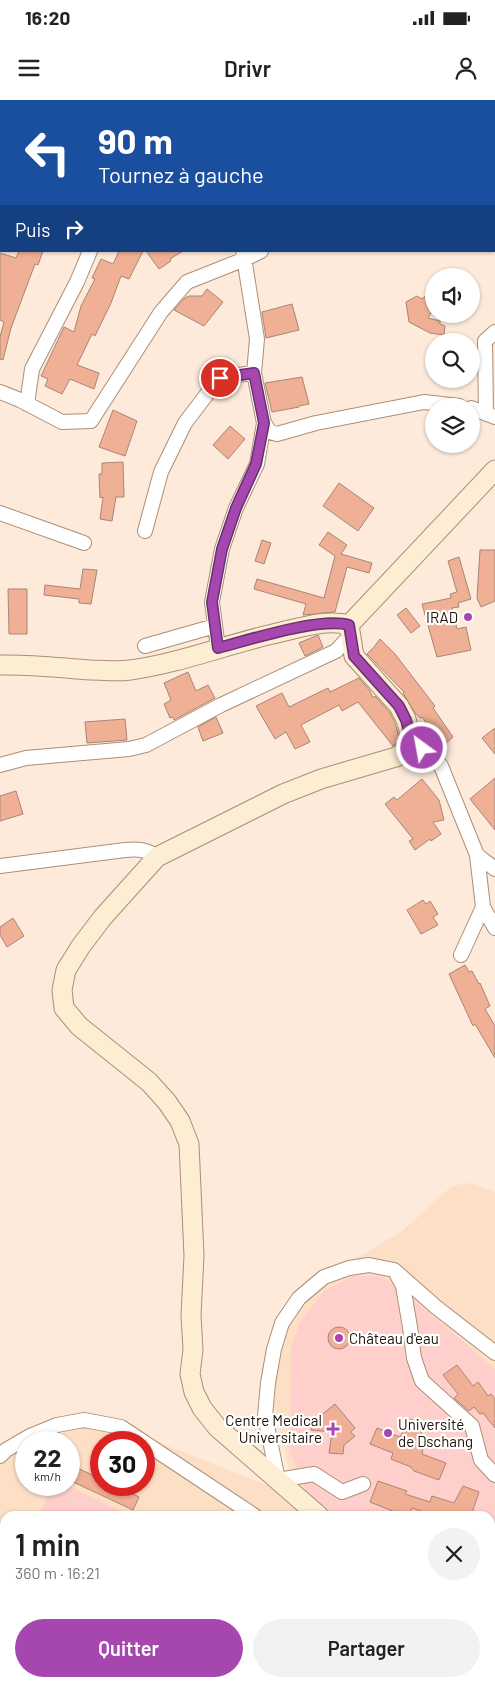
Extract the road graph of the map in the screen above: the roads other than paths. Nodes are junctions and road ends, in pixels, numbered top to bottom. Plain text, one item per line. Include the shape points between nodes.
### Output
1 (90, 252) edge
2 (257, 252) edge
3 (244, 255) edge
4 (495, 332) edge
5 (254, 373) junction
6 (0, 392) edge
7 (425, 402) edge
8 (27, 404) junction
9 (490, 415) edge
10 (264, 423) junction
11 (495, 470) edge
12 (0, 513) edge
13 (145, 532) dead end
14 (84, 544) dead end
15 (215, 626) junction
16 (349, 631) junction
17 (145, 646) dead end
18 (218, 648) junction
19 (0, 665) edge
20 (412, 742) junction
21 (0, 765) edge
22 (477, 855) junction
23 (156, 857) junction
24 (0, 866) edge
25 (495, 869) edge
26 (484, 907) junction
27 (495, 928) edge
28 (461, 955) dead end
29 (394, 1270) junction
30 (495, 1353) edge
31 (0, 1456) edge
32 (495, 1477) edge
33 (278, 1480) junction
34 (363, 1484) dead end
35 (247, 1511) edge
36 (313, 1511) edge

1 - 8 street via 32,369
2 - 3 street
3 - 5 street via 257,339
3 - 8 street via 187,282 161,312 91,421 62,422
4 - 9 street via 485,342
5 - 10 street
5 - 13 street via 220,378 186,423 161,472
6 - 8 street
7 - 10 street via 316,423 277,434 270,432
10 - 15 street via 256,464 222,549 212,602
11 - 16 street
12 - 14 street
15 - 17 street
15 - 18 street
16 - 18 street via 339,622 322,623
16 - 20 street via 354,656 399,706
16 - 21 street via 336,651 221,705 146,745 26,758
18 - 19 street via 129,670
20 - 22 street via 432,755 441,766
20 - 23 street via 409,749 396,757 321,778
22 - 25 street
22 - 26 street
23 - 24 street via 140,849
23 - 33 street via 103,917 66,970 62,990 64,1008 78,1026 149,1082 180,1121 189,1144 194,1256 190,1374 194,1392 217,1427
26 - 27 street
26 - 28 street
29 - 30 street
29 - 32 street via 403,1286 414,1358 422,1380 472,1426 481,1460
29 - 33 street via 369,1265 324,1277 299,1298 282,1323 274,1349 265,1416
31 - 35 street via 30,1436 57,1425 84,1420 121,1427
33 - 34 street via 314,1474 342,1492
33 - 36 street

